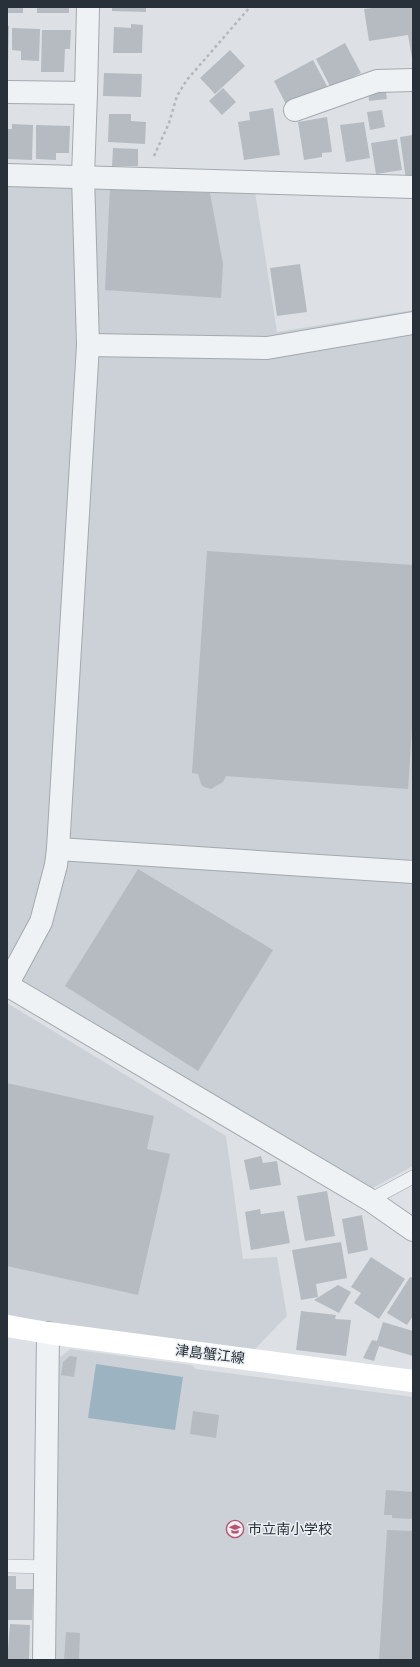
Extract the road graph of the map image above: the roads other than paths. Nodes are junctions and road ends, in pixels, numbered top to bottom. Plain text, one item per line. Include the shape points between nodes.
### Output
1 (88, 7) edge
2 (413, 80) edge
3 (7, 92) edge
4 (86, 93) junction
5 (296, 110) dead end
6 (7, 175) edge
7 (83, 176) junction
8 (413, 187) edge
9 (413, 323) edge
10 (88, 345) junction
11 (58, 849) junction
12 (413, 872) edge
13 (7, 985) edge
14 (413, 1177) edge
15 (370, 1200) junction
16 (413, 1230) edge
17 (7, 1326) edge
18 (48, 1333) junction
19 (413, 1381) edge
20 (7, 1566) edge
21 (46, 1567) junction
22 (44, 1660) edge

1 - 4 street
2 - 5 street via 377,81
3 - 4 street
4 - 7 street
6 - 7 street
7 - 8 street
7 - 10 street
9 - 10 street via 268,348
10 - 11 street
11 - 12 street
11 - 13 street via 41,922
13 - 15 street
14 - 15 lane
15 - 16 street
17 - 18 main road, 津島蟹江線
18 - 19 main road, 津島蟹江線
18 - 21 street
20 - 21 lane
21 - 22 street

